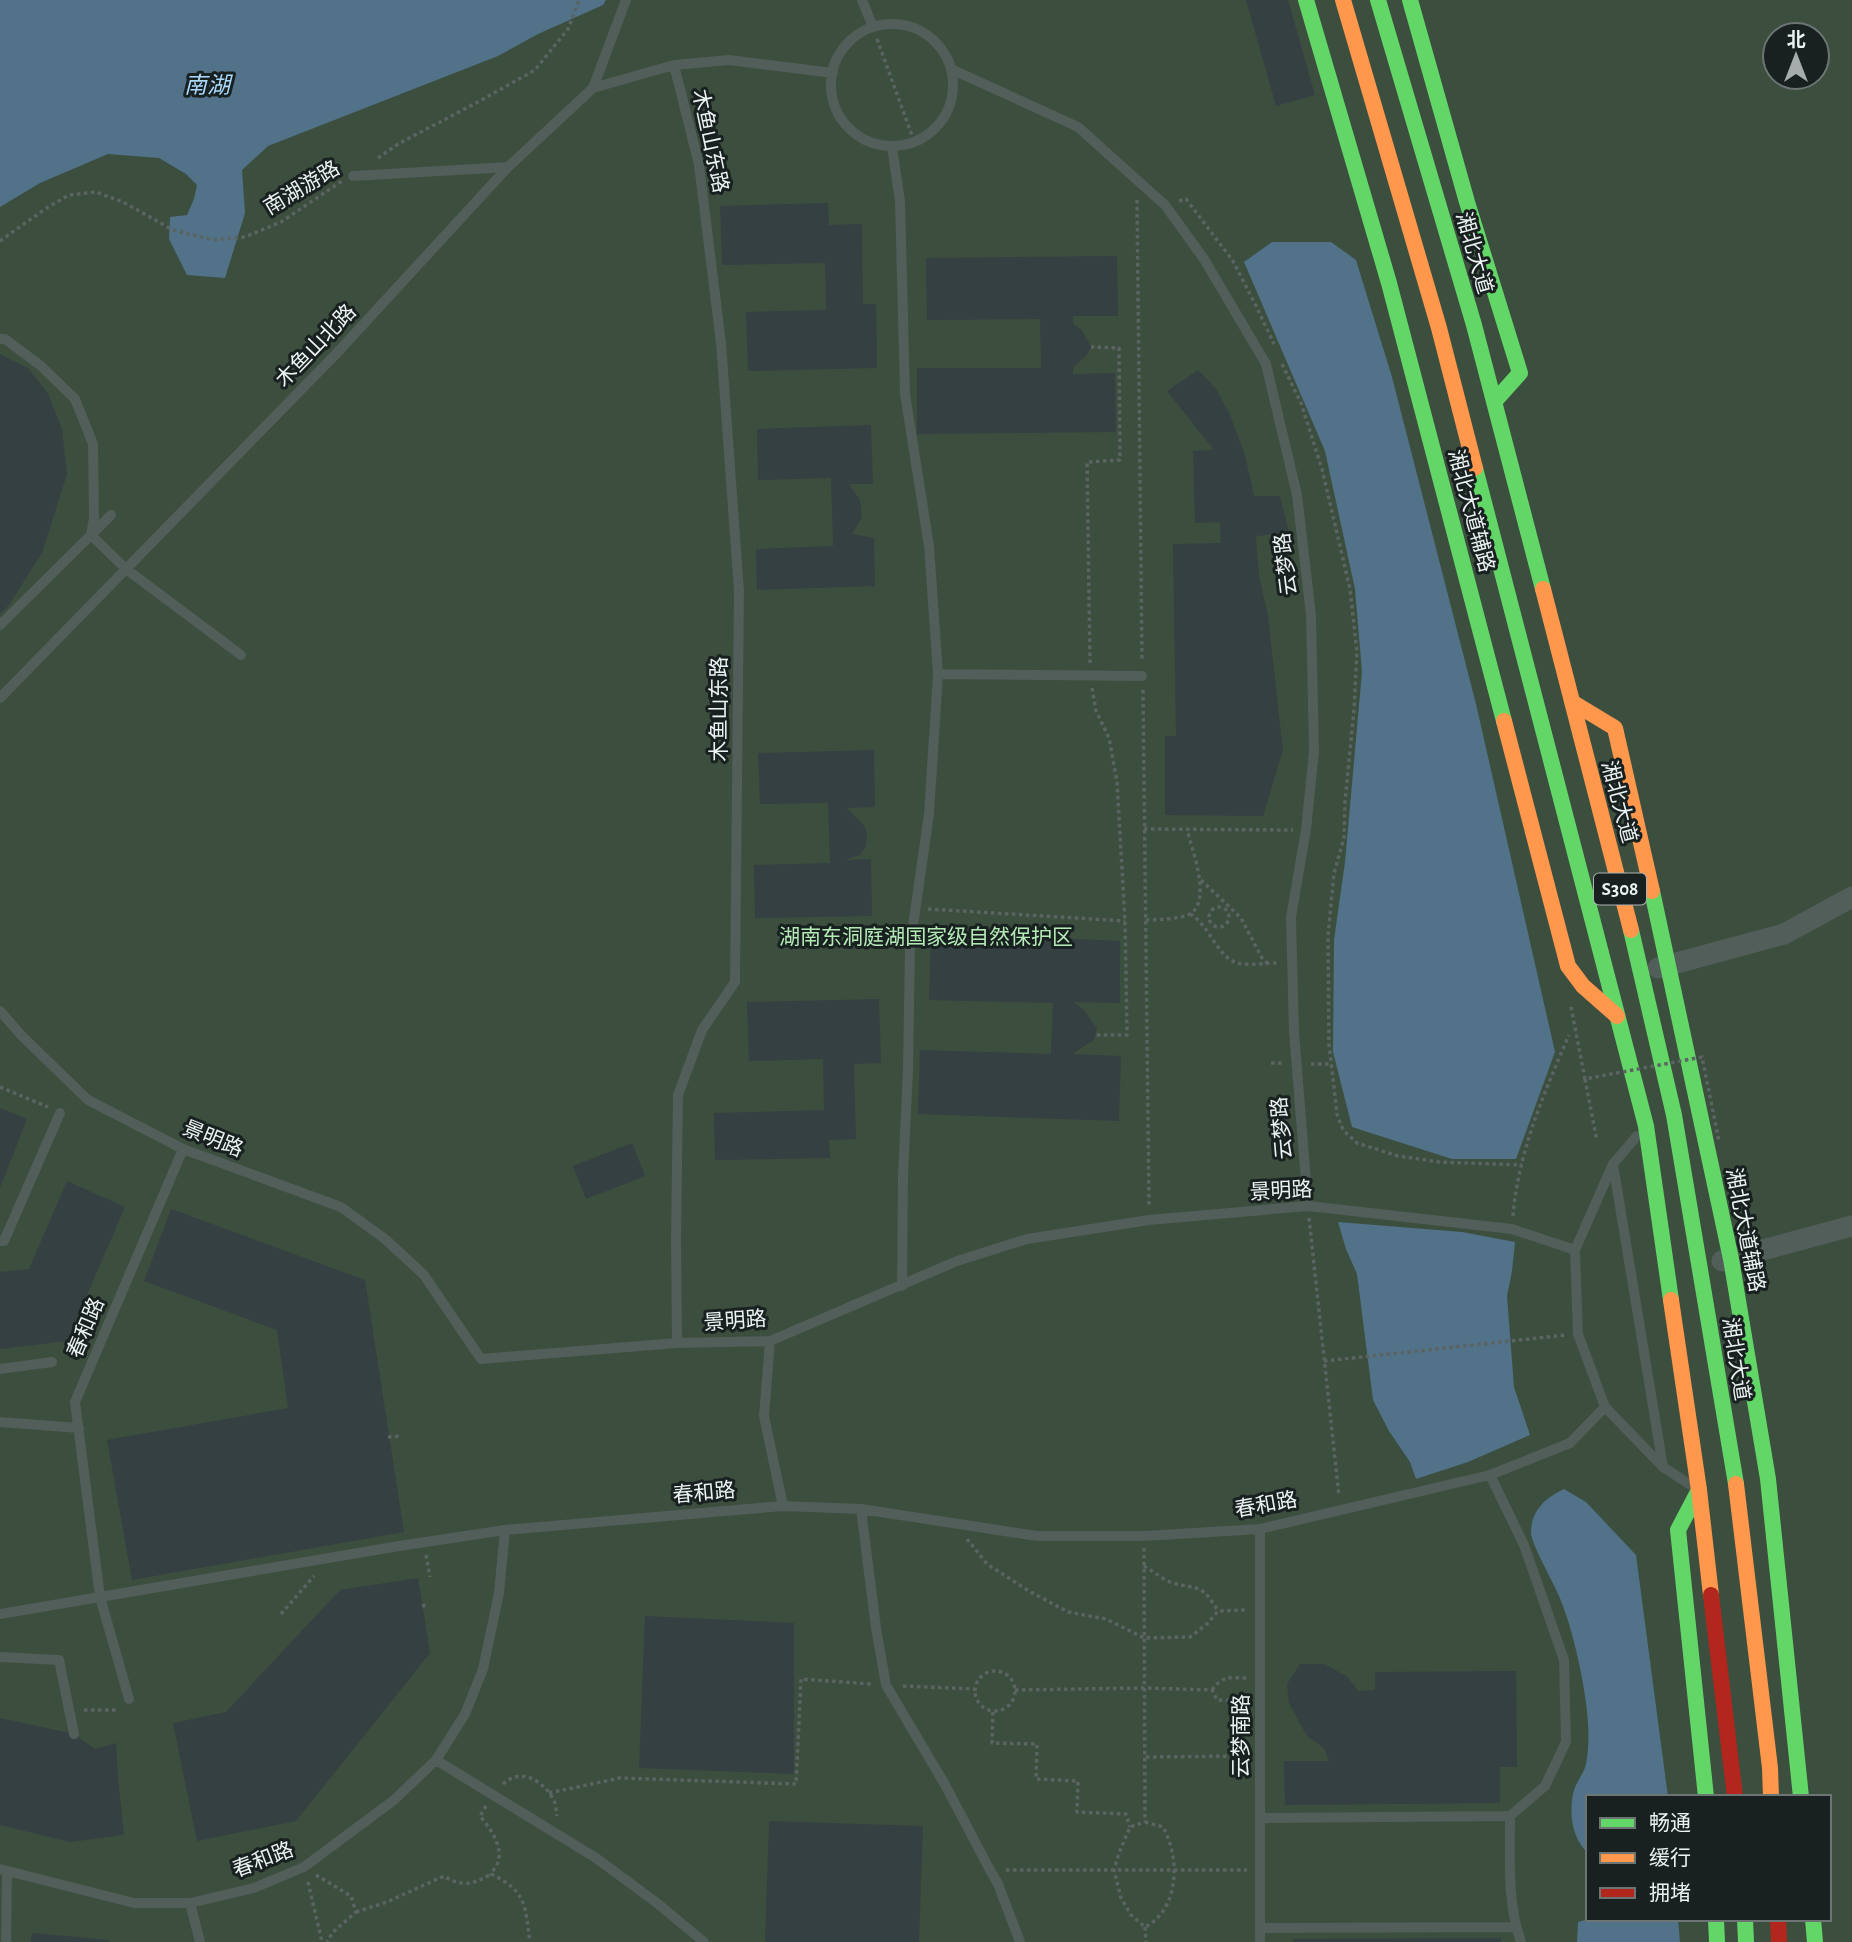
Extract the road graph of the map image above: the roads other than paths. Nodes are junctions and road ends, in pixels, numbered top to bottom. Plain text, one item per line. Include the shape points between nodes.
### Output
1 (626, 0) edge
2 (862, 0) edge
3 (1306, 0) edge
4 (1343, 0) edge
5 (1377, 0) edge
6 (1410, 0) edge
7 (873, 27) junction
8 (674, 65) junction
9 (951, 69) junction
10 (833, 73) junction
11 (593, 88) junction
12 (892, 147) junction
13 (508, 167) junction
14 (353, 176) road end
15 (1467, 202) junction
16 (1440, 211) junction
17 (0, 339) edge
18 (1494, 402) junction
19 (111, 515) dead end
20 (91, 535) junction
21 (126, 569) junction
22 (0, 625) edge
23 (241, 655) dead end
24 (938, 674) junction
25 (1143, 676) road end
26 (0, 698) edge
27 (1572, 702) junction
28 (1852, 897) edge
29 (1669, 965) junction
30 (1642, 973) junction
31 (0, 1011) edge
32 (1617, 1016) junction
33 (60, 1112) road end
34 (1646, 1126) junction
35 (183, 1149) junction
36 (1613, 1164) junction
37 (1308, 1206) junction
38 (1852, 1226) edge
39 (0, 1241) edge
40 (1576, 1250) junction
41 (1731, 1259) junction
42 (1700, 1267) junction
43 (902, 1286) junction
44 (769, 1341) junction
45 (677, 1343) junction
46 (52, 1362) dead end
47 (0, 1369) edge
48 (1605, 1407) junction
49 (0, 1422) edge
50 (79, 1428) junction
51 (1663, 1467) junction
52 (1490, 1475) junction
53 (1699, 1490) junction
54 (783, 1506) junction
55 (861, 1509) junction
56 (505, 1530) junction
57 (1260, 1530) junction
58 (100, 1597) junction
59 (0, 1614) edge
60 (0, 1657) edge
61 (129, 1699) dead end
62 (74, 1734) dead end
63 (436, 1760) junction
64 (1706, 1795) edge
65 (1735, 1795) edge
66 (1771, 1795) edge
67 (1801, 1795) edge
68 (1510, 1816) junction
69 (1260, 1818) junction
70 (4, 1870) edge
71 (190, 1903) junction
72 (1716, 1921) edge
73 (1745, 1921) edge
74 (1778, 1921) edge
75 (1813, 1921) edge
76 (1516, 1927) junction
77 (1260, 1928) junction
78 (6, 1942) edge
79 (200, 1942) edge
80 (704, 1942) edge
81 (1020, 1942) edge
82 (1260, 1942) edge
83 (1521, 1942) edge
84 (1717, 1942) edge
85 (1746, 1942) edge
86 (1779, 1942) edge
87 (1815, 1942) edge

1 - 11 lane, 木鱼山北路
2 - 7 lane
3 - 32 main road, 湘北大道辅路 via 1389,283 1568,966
4 - 32 main road, S308 via 1439,328
5 - 16 main road, 湘北大道 / S308
6 - 15 main road
7 - 9 lane via 892,22 923,31 946,54
7 - 10 lane via 861,31 838,54
8 - 10 lane, 木鱼山东路 via 729,60
8 - 11 lane, 木鱼山东路
8 - 45 lane, 木鱼山东路 via 699,165 721,343 739,591 735,982 702,1030 678,1095
9 - 12 lane via 955,85 946,116 923,139
9 - 37 lane, 云梦路 via 1078,127 1165,205 1205,259 1266,364 1297,495 1311,615 1314,751 1291,918 1296,1064
10 - 12 lane via 829,85 838,116 861,139
11 - 13 lane, 木鱼山北路
12 - 24 lane via 900,201 905,394 929,546
13 - 14 lane
13 - 21 lane, 木鱼山北路 via 336,354
15 - 16 main road
15 - 18 main road via 1520,373
16 - 18 main road, 湘北大道 / S308
17 - 20 lane via 41,366 75,399 93,444
18 - 27 main road, 湘北大道 / S308
19 - 20 lane
20 - 21 lane
20 - 22 lane
21 - 23 lane
21 - 26 lane, 木鱼山北路
24 - 25 lane
24 - 43 lane via 929,814 910,947
27 - 29 main road, 湘北大道辅路 via 1615,728
27 - 30 main road, 湘北大道 / S308
28 - 29 street via 1784,934
29 - 30 street
29 - 41 main road, 湘北大道辅路
30 - 42 main road, 湘北大道 / S308 via 1675,1115
31 - 35 lane, 景明路 via 88,1100
32 - 34 main road, S308
33 - 39 lane via 4,1241
34 - 36 lane
34 - 53 main road, S308
35 - 45 lane, 景明路 via 341,1207 424,1275 481,1359
35 - 50 lane, 春和路 via 75,1402
36 - 40 lane
36 - 51 lane
37 - 40 lane, 景明路 via 1512,1229
37 - 43 lane, 景明路 via 1149,1220 1027,1239 957,1261
38 - 41 street
40 - 48 lane via 1578,1334
41 - 42 street
41 - 67 main road, 湘北大道辅路 via 1768,1479
42 - 66 main road, 湘北大道 / S308 via 1740,1511
43 - 44 lane, 景明路
44 - 45 lane, 景明路
44 - 54 lane via 764,1416
46 - 47 lane
48 - 51 lane
48 - 52 lane, 春和路 via 1570,1443
49 - 50 lane
50 - 58 lane, 春和路
51 - 53 lane
52 - 57 lane, 春和路
52 - 68 lane via 1524,1545 1564,1660 1566,1742 1545,1786
53 - 64 main road via 1678,1530
53 - 65 main road, S308
54 - 55 lane, 春和路
54 - 56 lane, 春和路
55 - 57 lane, 春和路 via 1037,1536
55 - 81 lane via 886,1685 998,1884
56 - 58 lane
56 - 63 lane, 春和路 via 499,1593 483,1669 465,1714
57 - 69 lane, 云梦南路
58 - 59 lane
58 - 61 lane, 春和路
60 - 62 lane via 59,1660
63 - 71 lane, 春和路 via 394,1800 304,1867 254,1888
63 - 80 lane via 596,1858
68 - 69 lane
68 - 76 lane
69 - 77 lane, 云梦南路
70 - 71 lane, 春和路 via 134,1903
70 - 78 lane
71 - 79 lane
72 - 84 main road
73 - 85 main road
74 - 86 main road
75 - 87 main road
76 - 77 lane
76 - 83 lane
77 - 82 lane, 云梦南路

